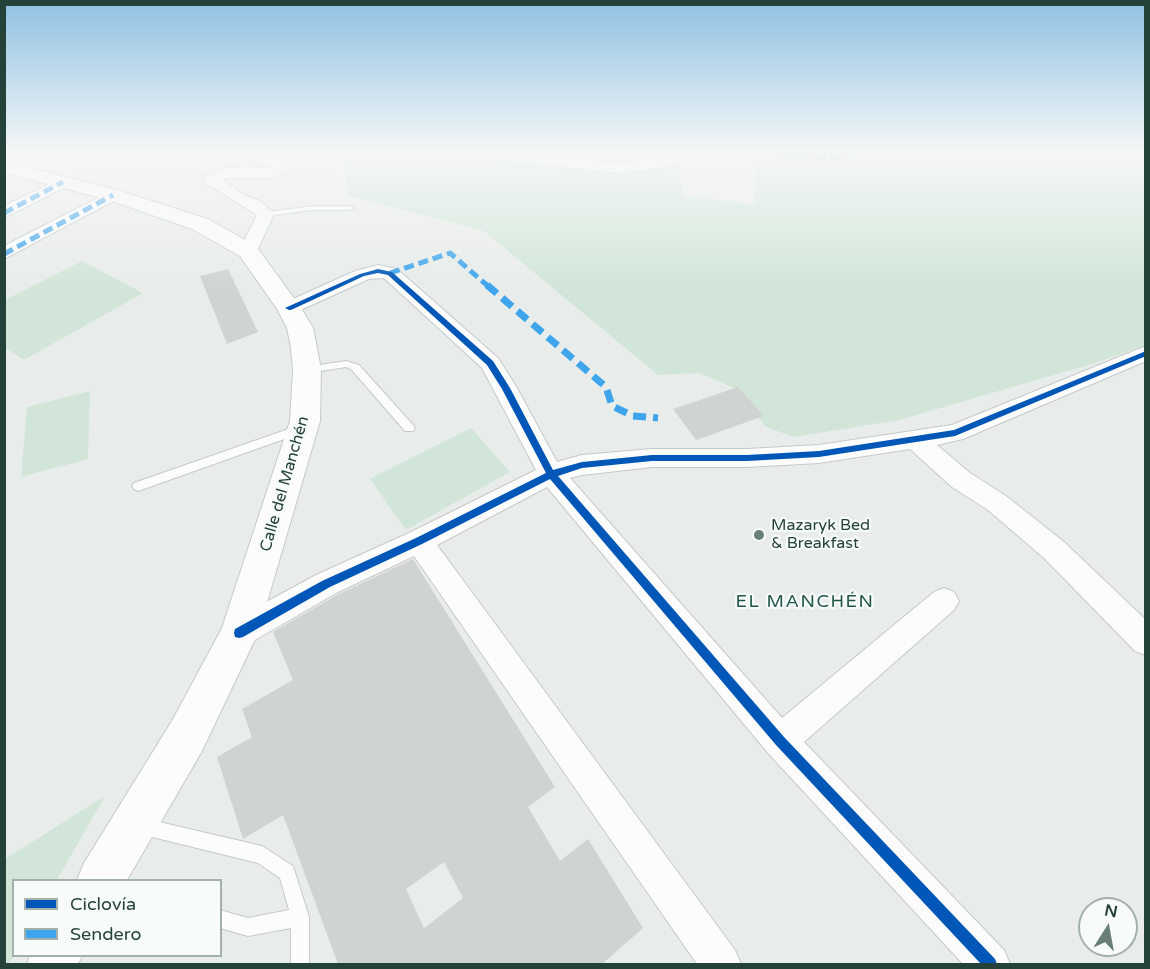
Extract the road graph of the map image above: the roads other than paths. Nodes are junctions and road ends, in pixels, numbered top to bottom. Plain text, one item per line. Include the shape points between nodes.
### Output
1 (36, 196) edge
2 (111, 196) edge
3 (117, 196) edge
4 (236, 196) edge
5 (350, 208) dead end
6 (4, 213) edge
7 (266, 214) junction
8 (248, 251) junction
9 (4, 254) edge
10 (289, 308) junction
11 (1146, 353) edge
12 (307, 370) junction
13 (304, 427) junction
14 (409, 428) dead end
15 (915, 439) junction
16 (551, 474) junction
17 (138, 486) dead end
18 (419, 541) junction
19 (944, 601) dead end
20 (239, 633) junction
21 (1146, 641) edge
22 (780, 741) junction
23 (134, 826) junction
24 (102, 879) edge
25 (300, 917) junction
26 (222, 920) edge
27 (300, 964) edge
28 (721, 964) edge
29 (990, 964) edge

1 - 6 street
2 - 9 street
3 - 8 street, Calle del Manchén via 200,224
4 - 7 street
5 - 7 lane
7 - 8 street
8 - 10 street, Calle del Manchén
10 - 12 street, Calle del Manchén via 300,327
10 - 16 street via 362,275 390,273 489,363 506,387
11 - 15 street via 955,433
12 - 13 street, Calle del Manchén
12 - 14 lane via 345,364 355,367
13 - 17 lane
13 - 20 street, Calle del Manchén
15 - 16 street via 819,454 652,458 582,465
15 - 21 street via 961,480 1054,550
16 - 18 street
16 - 22 street
18 - 20 street via 326,584
18 - 28 street
19 - 22 street
20 - 23 street, Calle del Manchén via 187,736
22 - 29 street
23 - 24 street, Calle del Manchén
23 - 25 lane via 262,855 286,872
25 - 26 lane via 248,927
25 - 27 lane

